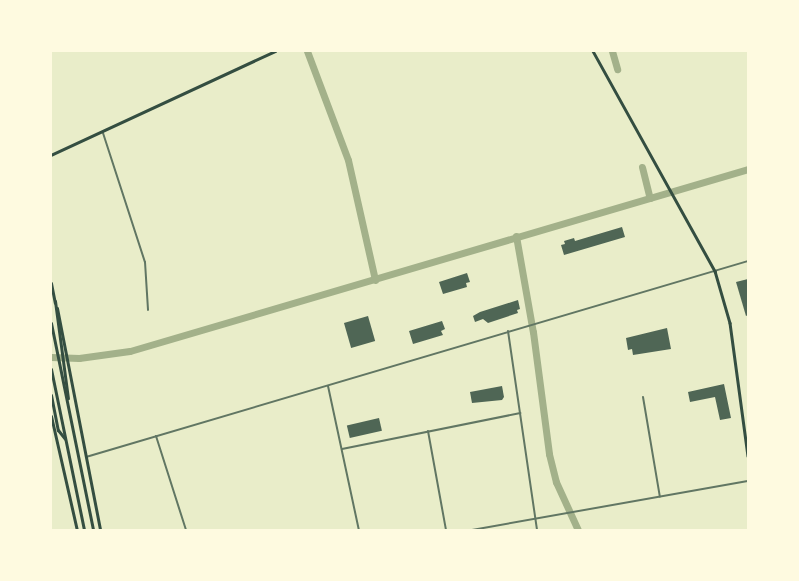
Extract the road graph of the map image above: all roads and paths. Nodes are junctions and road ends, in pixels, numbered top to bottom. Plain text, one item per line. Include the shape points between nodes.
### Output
1 (275, 51) edge
2 (593, 51) edge
3 (103, 133) junction
4 (51, 155) edge
5 (748, 261) edge
6 (715, 271) junction
7 (51, 283) edge
8 (148, 310) dead end
9 (51, 323) edge
10 (508, 331) junction
11 (63, 346) junction
12 (51, 369) edge
13 (328, 386) junction
14 (51, 395) edge
15 (643, 398) dead end
16 (520, 413) junction
17 (70, 414) junction
18 (51, 416) edge
19 (428, 431) junction
20 (156, 436) junction
21 (66, 440) junction
22 (342, 449) junction
23 (748, 456) edge
24 (85, 457) junction
25 (748, 481) edge
26 (660, 497) junction
27 (535, 519) junction
28 (77, 530) edge
29 (84, 530) edge
30 (93, 530) edge
31 (100, 530) edge
32 (186, 530) edge
33 (359, 530) edge
34 (446, 530) edge
35 (472, 530) edge
36 (537, 530) edge

1 - 3 main road
2 - 6 main road
3 - 4 main road
3 - 8 street via 145,262
5 - 6 street
6 - 10 street
6 - 23 main road via 730,323
7 - 11 main road
9 - 17 main road
10 - 13 street
10 - 16 street
11 - 17 main road
11 - 24 main road via 70,369
12 - 21 main road
13 - 20 street
13 - 22 street
14 - 21 main road via 58,430
15 - 26 street
16 - 19 street
16 - 27 street
17 - 30 main road
18 - 28 main road
19 - 22 street
19 - 34 street
20 - 24 street
20 - 32 street
21 - 29 main road
22 - 33 street
24 - 31 main road
25 - 26 street
26 - 27 street
27 - 35 street
27 - 36 street

